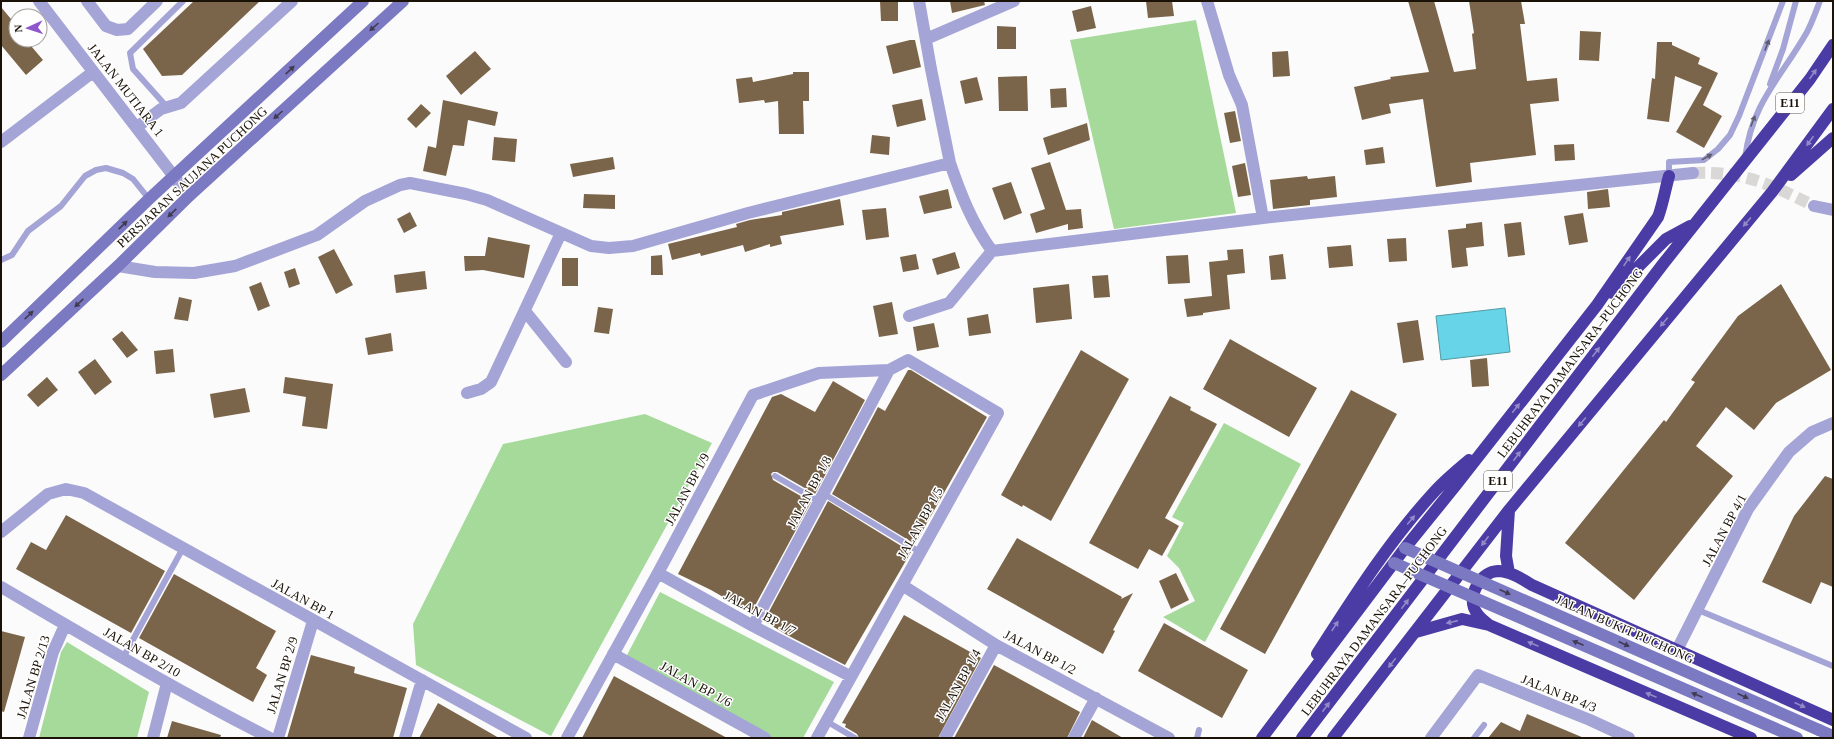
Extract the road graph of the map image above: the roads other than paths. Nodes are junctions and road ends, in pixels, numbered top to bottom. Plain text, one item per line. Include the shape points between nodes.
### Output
1 (39, 1) edge
2 (87, 1) edge
3 (158, 1) edge
4 (183, 1) edge
5 (292, 1) edge
6 (363, 1) edge
7 (403, 1) edge
8 (919, 1) edge
9 (1014, 1) edge
10 (1207, 1) edge
11 (1783, 1) edge
12 (1796, 1) edge
13 (1820, 1) edge
14 (926, 40) junction
15 (1833, 45) edge
16 (93, 72) junction
17 (1765, 96) junction
18 (168, 107) junction
19 (1833, 109) edge
20 (137, 127) junction
21 (1833, 138) edge
22 (1, 142) edge
23 (1745, 159) junction
24 (950, 163) junction
25 (1693, 173) tunnel mouth
26 (174, 176) junction
27 (1668, 176) junction
28 (1772, 192) junction
29 (189, 196) junction
30 (149, 199) junction
31 (1814, 206) tunnel mouth
32 (1833, 210) edge
33 (1263, 218) junction
34 (1694, 224) junction
35 (561, 234) junction
36 (992, 251) junction
37 (1, 260) edge
38 (118, 266) junction
39 (1597, 305) junction
40 (525, 311) junction
41 (909, 316) dead end
42 (1, 342) edge
43 (908, 360) joint
44 (566, 362) dead end
45 (889, 370) junction
46 (1, 375) edge
47 (467, 393) dead end
48 (1833, 423) edge
49 (1492, 438) junction
50 (775, 476) dead end
51 (822, 498) junction
52 (1509, 510) junction
53 (1, 532) edge
54 (183, 548) junction
55 (1405, 548) junction
56 (920, 552) junction
57 (1394, 563) junction
58 (1509, 573) junction
59 (658, 574) junction
60 (902, 585) junction
61 (1, 588) edge
62 (1698, 610) junction
63 (313, 620) junction
64 (65, 625) junction
65 (1489, 625) junction
66 (753, 626) junction
67 (1416, 632) junction
68 (996, 644) junction
69 (1677, 650) junction
70 (612, 654) junction
71 (123, 658) junction
72 (1833, 666) edge
73 (850, 676) junction
74 (422, 680) junction
75 (168, 683) junction
76 (1096, 698) junction
77 (1833, 720) edge
78 (826, 722) junction
79 (1484, 725) dead end
80 (1199, 730) dead end
81 (1265, 734) edge
82 (1833, 736) edge
83 (30, 738) edge
84 (152, 738) edge
85 (270, 738) edge
86 (278, 738) edge
87 (405, 738) edge
88 (526, 738) edge
89 (567, 738) edge
90 (765, 738) edge
91 (816, 738) edge
92 (855, 738) edge
93 (945, 738) edge
94 (1074, 738) edge
95 (1169, 738) edge
96 (1197, 738) edge
97 (1302, 738) edge
98 (1334, 738) edge
99 (1431, 738) edge
100 (1474, 738) edge
101 (1629, 738) edge
102 (1751, 738) edge
103 (1797, 738) edge

1 - 16 street, JALAN MUTIARA 1
2 - 3 street via 106,26 117,30 128,29
4 - 18 lane via 130,53 133,69
5 - 18 street via 181,103
26 -> 6 street, PERSIARAN SAUJANA PUCHONG
7 -> 29 street, PERSIARAN SAUJANA PUCHONG
8 - 14 street
9 - 14 street
10 - 33 street via 1229,75 1242,105
27 -> 11 lane via 1669,162 1704,160 1730,135
12 - 17 lane via 1783,49
13 - 17 lane via 1807,32
14 - 24 street
23 -> 15 highway, LEBUHRAYA DAMANSARA–PUCHONG / E11 via 1810,79
16 - 20 street, JALAN MUTIARA 1
16 - 22 street
23 -> 17 lane via 1753,120
18 - 20 street via 161,109
19 -> 28 highway, E11
20 - 26 street, JALAN MUTIARA 1
21 - 28 highway
23 - 34 highway, LEBUHRAYA DAMANSARA–PUCHONG / E11
24 - 35 street via 748,213 633,246 591,246
24 - 36 street via 969,213
25 - 27 street
26 - 29 street, JALAN MUTIARA 1
26 - 30 street, PERSIARAN SAUJANA PUCHONG
27 - 33 street
39 -> 27 highway via 1658,218 1663,206
28 -> 52 highway, E11
29 -> 38 street, PERSIARAN SAUJANA PUCHONG
30 - 37 lane via 133,179 123,173 106,168 96,170 85,176 61,206 28,231 12,255
42 -> 30 street, PERSIARAN SAUJANA PUCHONG
31 - 32 street
33 - 36 street
34 - 39 highway via 1666,239
97 -> 34 highway, LEBUHRAYA DAMANSARA–PUCHONG / E11
35 - 38 street via 488,200 410,183 365,201 317,235 235,266 194,273 155,272
35 - 40 street
36 - 41 street via 949,304
38 -> 46 street, PERSIARAN SAUJANA PUCHONG
49 -> 39 highway
40 - 44 street
40 - 47 street via 491,382 481,389
43 - 45 street, JALAN BP 1/9
43 - 56 street, JALAN BP 1/5 via 998,412
45 - 51 street, JALAN BP 1/8
45 - 59 street, JALAN BP 1/9 via 819,373 753,395
48 - 62 street, JALAN BP 4/1 via 1812,432 1793,448 1753,502
49 - 55 highway
81 -> 49 highway via 1359,589 1392,543 1436,491
50 - 51 lane
51 - 56 lane
51 - 66 street, JALAN BP 1/8
52 - 58 highway via 1506,556
52 -> 67 highway, E11
53 - 54 street, JALAN BP 1 via 48,494 66,489 84,493
54 - 63 street, JALAN BP 1
54 - 71 lane
55 - 57 highway
55 -> 82 street, JALAN BUKIT PUCHONG, bridge
56 - 60 street, JALAN BP 1/5
57 - 81 highway
103 -> 57 street, bridge
58 - 65 highway via 1489,573 1474,593 1474,609
58 - 69 highway
59 - 66 street, JALAN BP 1/7
59 - 70 street, JALAN BP 1/9
60 - 68 street, JALAN BP 1/2
60 - 73 street, JALAN BP 1/5
61 - 64 street, JALAN BP 2/10
62 - 69 street, JALAN BP 4/1
62 - 72 lane
63 - 74 street, JALAN BP 1
63 - 86 street, JALAN BP 2/9
64 - 71 street, JALAN BP 2/10
64 - 83 street, JALAN BP 2/13 via 53,652
65 -> 67 highway via 1462,619
102 -> 65 highway
66 - 73 street, JALAN BP 1/7
67 -> 98 highway, E11
68 - 76 street, JALAN BP 1/2
68 - 93 street, JALAN BP 1/4
69 -> 77 highway
70 - 89 street, JALAN BP 1/9
70 - 90 street, JALAN BP 1/6
71 - 75 street, JALAN BP 2/10
73 - 78 street, JALAN BP 1/5
74 - 87 street
74 - 88 street, JALAN BP 1
75 - 84 street
75 - 85 street, JALAN BP 2/10
76 - 94 street
76 - 95 street, JALAN BP 1/2
78 - 91 street, JALAN BP 1/5
78 - 92 lane
79 - 100 lane
80 - 96 lane
99 - 101 street, JALAN BP 4/3 via 1478,675

